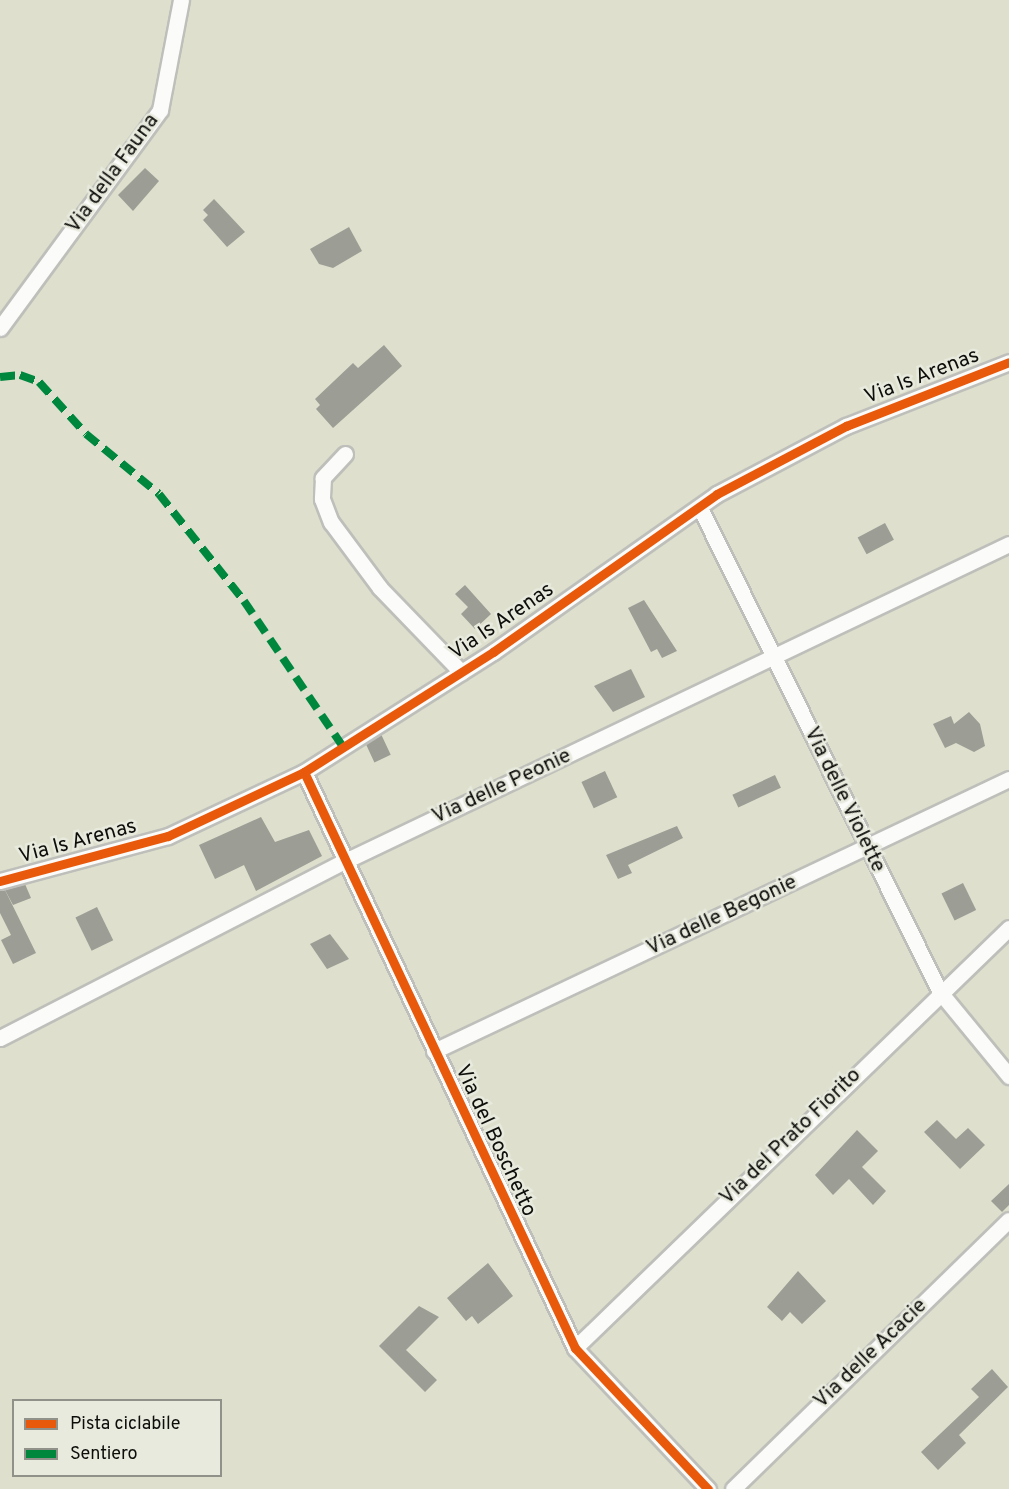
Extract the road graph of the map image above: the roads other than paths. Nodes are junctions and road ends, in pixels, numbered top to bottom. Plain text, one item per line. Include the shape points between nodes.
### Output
1 (182, 0) edge
2 (0, 328) edge
3 (1009, 362) edge
4 (345, 454) dead end
5 (701, 510) junction
6 (1009, 544) edge
7 (774, 658) junction
8 (461, 672) junction
9 (304, 772) junction
10 (1009, 779) edge
11 (867, 848) junction
12 (343, 862) junction
13 (0, 881) edge
14 (1009, 928) edge
15 (940, 992) junction
16 (0, 1038) edge
17 (434, 1051) junction
18 (1009, 1076) edge
19 (1009, 1220) edge
20 (575, 1348) junction
21 (708, 1489) edge
22 (733, 1489) edge

1 - 2 street, Via della Fauna via 160,110
3 - 5 street, Via Is Arenas via 846,426 717,494
4 - 8 street via 323,478 322,499 332,522 380,588
5 - 7 street, Via delle Violette
5 - 8 street, Via Is Arenas
6 - 7 street, Via delle Peonie
7 - 11 street, Via delle Violette
7 - 12 street, Via delle Peonie
8 - 9 street, Via Is Arenas
9 - 12 street, Via del Boschetto
9 - 13 street, Via Is Arenas via 168,836
10 - 11 street, Via delle Begonie
11 - 15 street, Via delle Violette
11 - 17 street, Via delle Begonie
12 - 16 street, Via delle Peonie
12 - 17 street, Via del Boschetto
14 - 15 street, Via del Prato Fiorito
15 - 18 street, Via delle Violette
15 - 20 street, Via del Prato Fiorito
17 - 20 street, Via del Boschetto
19 - 22 street, Via delle Acacie
20 - 21 street, Via del Boschetto

